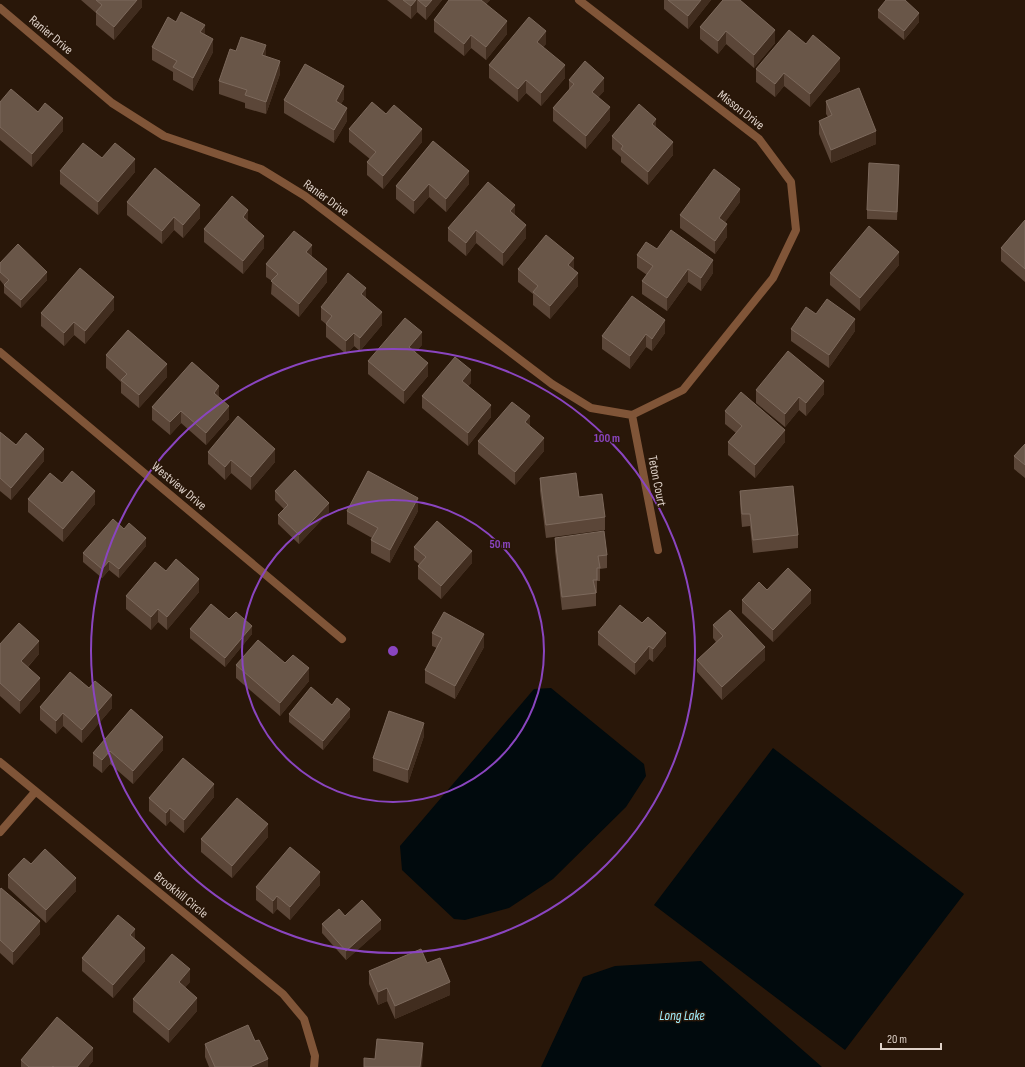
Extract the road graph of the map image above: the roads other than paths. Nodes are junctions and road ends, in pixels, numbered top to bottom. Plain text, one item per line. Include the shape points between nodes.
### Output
1 (579, 0) edge
2 (0, 8) edge
3 (0, 352) edge
4 (632, 416) junction
5 (658, 550) dead end
6 (342, 639) dead end
7 (0, 762) edge
8 (35, 792) junction
9 (0, 832) edge
10 (314, 1067) edge

1 - 4 street, Misson Drive via 759,139 791,182 796,230 773,278 683,390
2 - 4 street, Ranier Drive via 112,103 164,136 261,169 311,200 552,384 590,408
3 - 6 street, Westview Drive
4 - 5 street, Teton Court
7 - 8 street, Brookhill Circle
8 - 9 street
8 - 10 street, Brookhill Circle via 283,994 304,1019 315,1056

